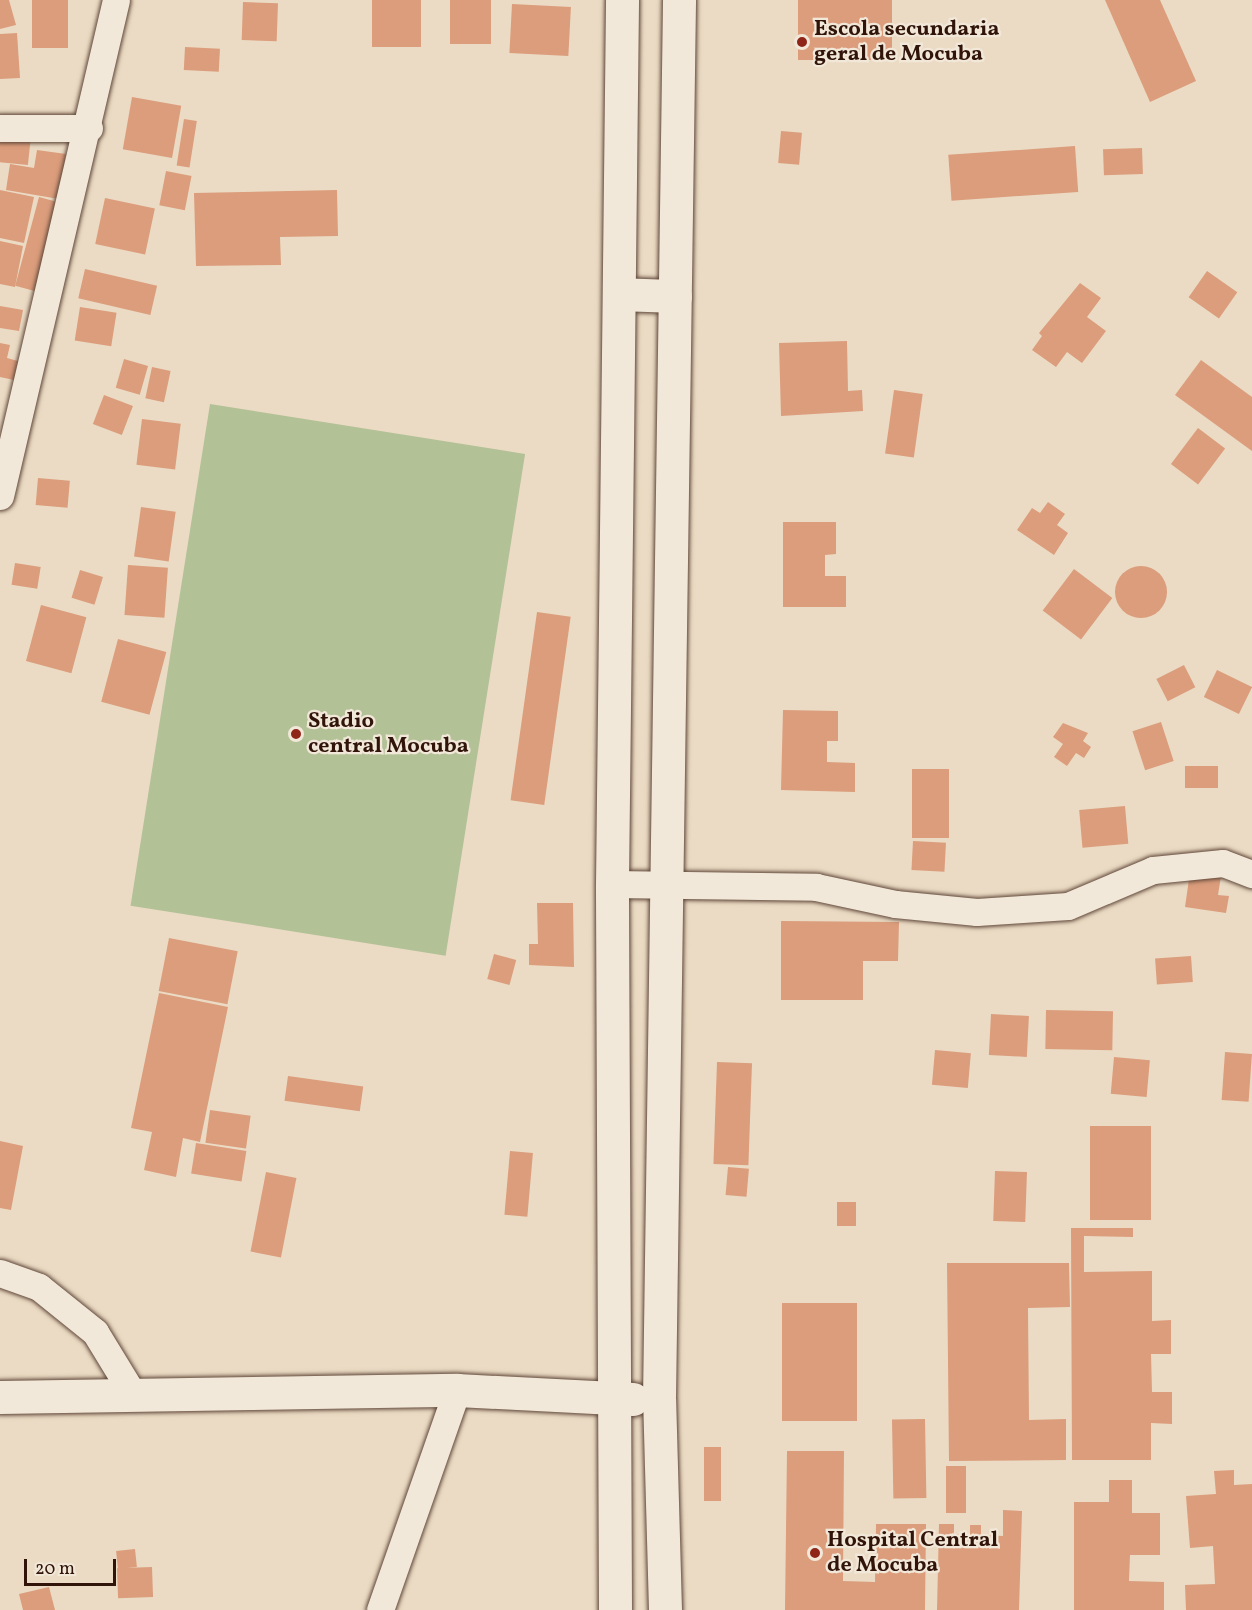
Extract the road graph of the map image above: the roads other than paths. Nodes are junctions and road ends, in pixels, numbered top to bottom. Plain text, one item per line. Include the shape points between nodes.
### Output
1 (116, 0) edge
2 (622, 0) edge
3 (679, 0) edge
4 (0, 128) edge
5 (89, 128) junction
6 (620, 294) junction
7 (675, 296) junction
8 (0, 496) edge
9 (1252, 874) edge
10 (669, 883) junction
11 (612, 884) junction
12 (0, 1273) edge
13 (457, 1390) junction
14 (135, 1396) junction
15 (0, 1397) edge
16 (613, 1399) junction
17 (659, 1399) junction
18 (380, 1610) edge
19 (615, 1610) edge
20 (665, 1610) edge

1 - 5 street
2 - 6 street
3 - 7 street
4 - 5 street
5 - 8 street
6 - 7 street
6 - 11 street
7 - 10 street
9 - 10 street via 1223,863 1153,870 1068,906 977,912 895,904 816,887
10 - 11 street
10 - 17 street
11 - 16 street
12 - 14 street via 39,1287 95,1332
13 - 14 street
13 - 16 street
13 - 18 street
14 - 15 street
16 - 17 street
16 - 19 street
17 - 20 street

